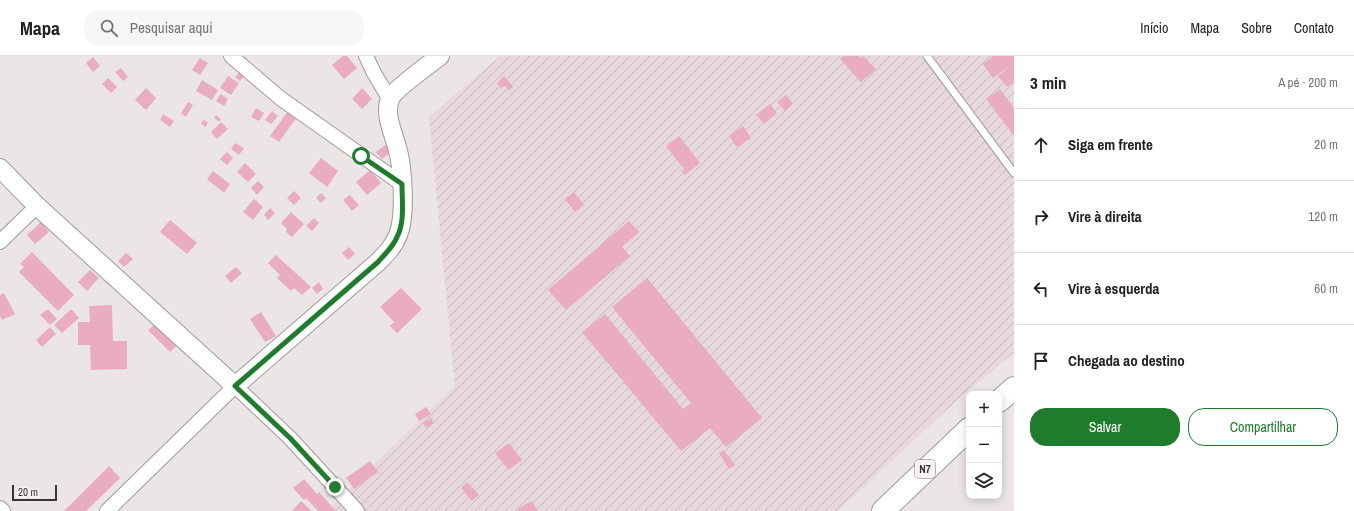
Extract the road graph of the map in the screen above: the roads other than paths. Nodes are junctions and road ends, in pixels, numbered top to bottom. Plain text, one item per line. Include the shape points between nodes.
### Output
1 (231, 56) edge
2 (366, 56) edge
3 (440, 56) edge
4 (927, 56) edge
5 (390, 100) junction
6 (0, 168) edge
7 (1014, 173) edge
8 (402, 184) junction
9 (37, 206) junction
10 (0, 242) edge
11 (235, 386) junction
12 (1014, 388) edge
13 (1002, 398) edge
14 (966, 432) edge
15 (0, 508) edge
16 (3, 511) edge
17 (107, 511) edge
18 (357, 511) edge
19 (883, 511) edge

1 - 8 street via 280,98
2 - 5 street
3 - 5 street via 394,92
4 - 7 lane
5 - 8 street via 389,118 398,150
6 - 9 street
8 - 11 street via 401,225 391,248
9 - 10 street
9 - 11 street
11 - 17 street
11 - 18 street via 290,438
12 - 13 main road
14 - 19 main road, N7
15 - 16 street

